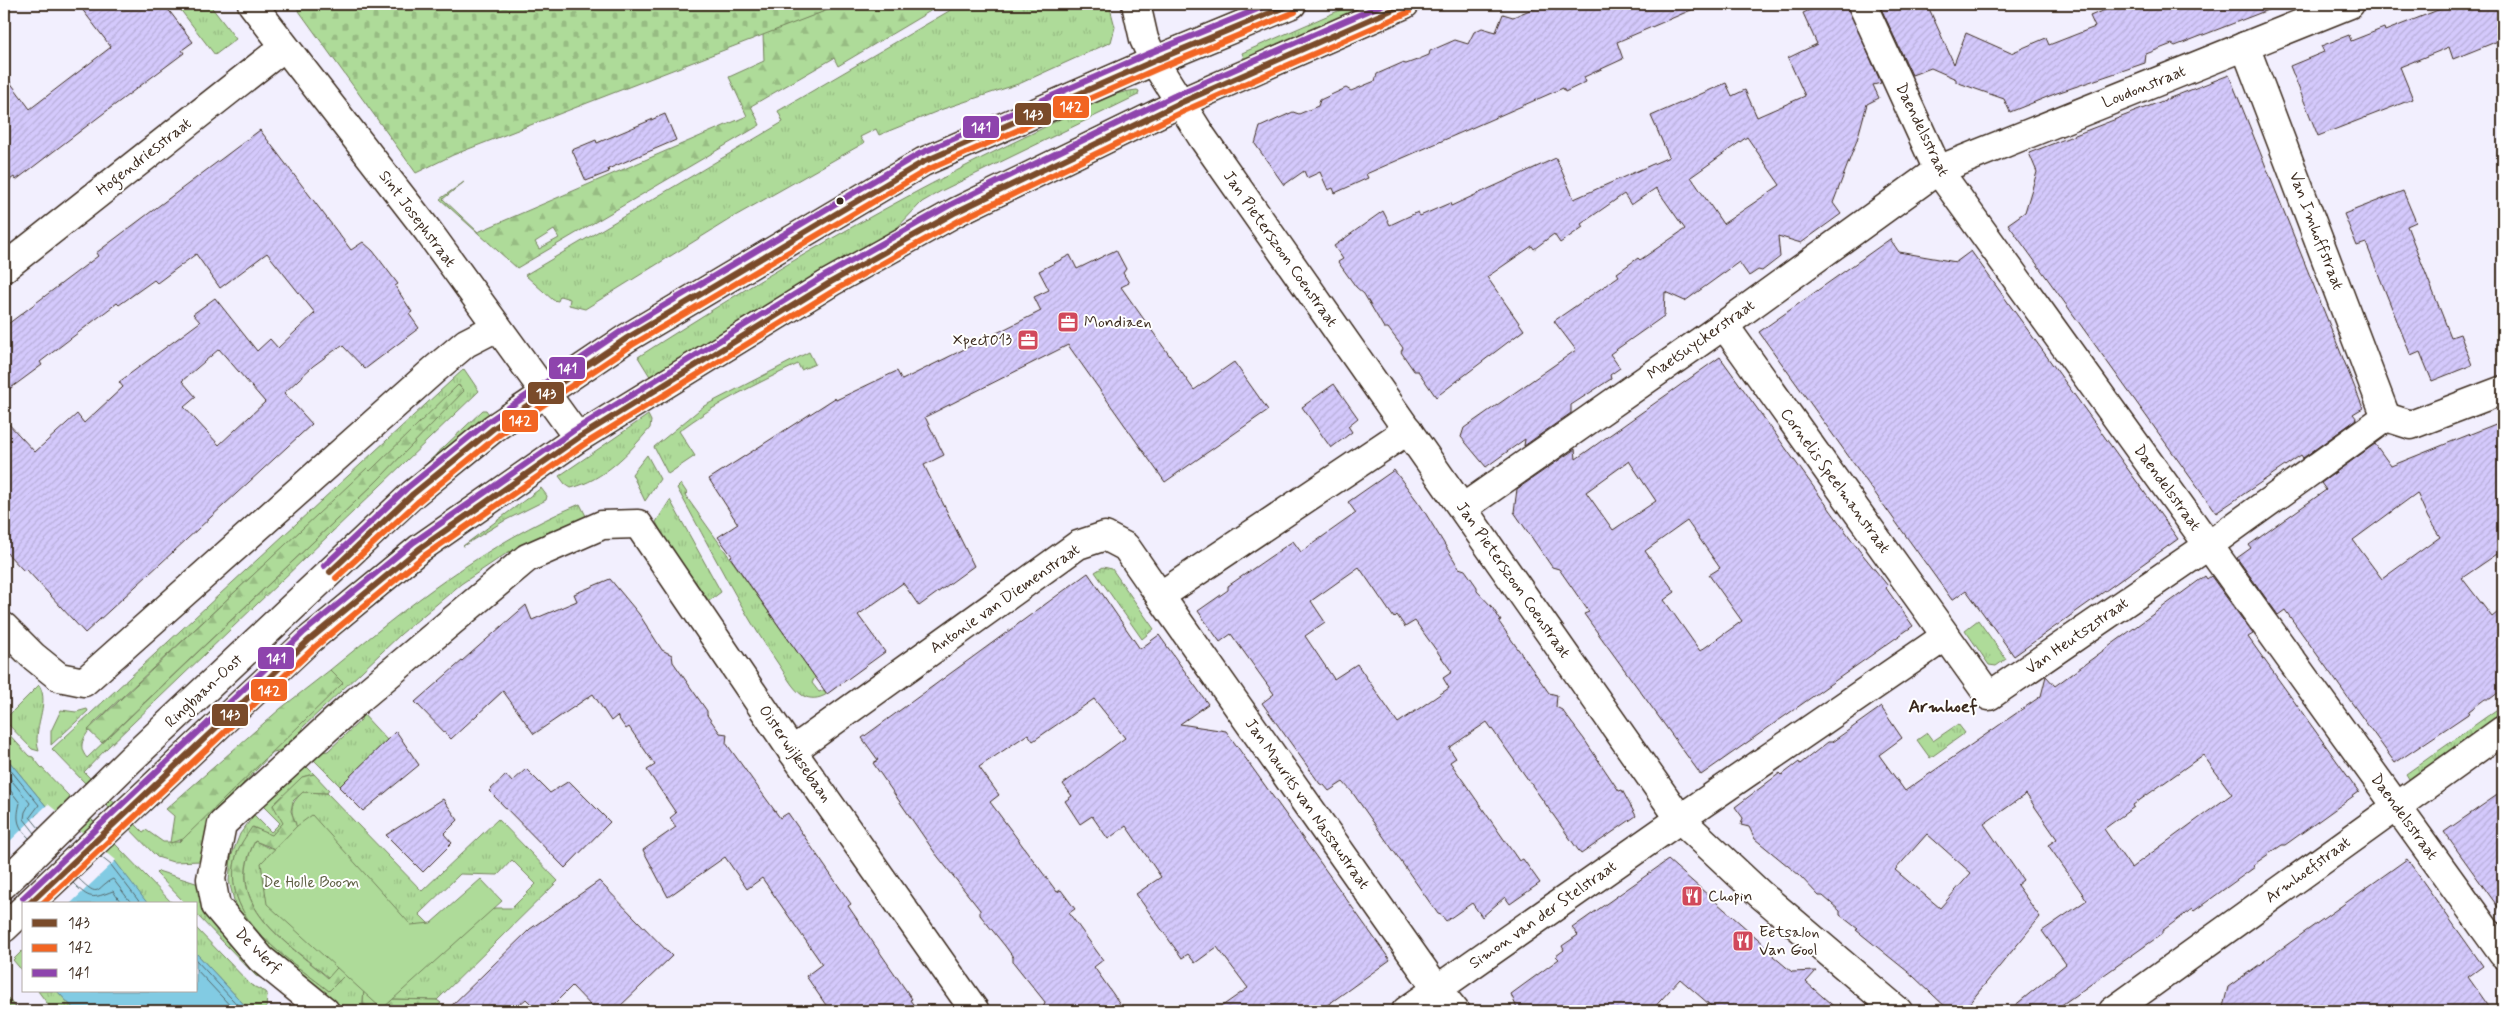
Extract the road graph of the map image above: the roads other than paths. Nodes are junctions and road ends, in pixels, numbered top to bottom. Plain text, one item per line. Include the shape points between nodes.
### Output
1 (252, 4) edge
2 (1136, 4) edge
3 (1292, 4) edge
4 (1405, 4) edge
5 (1862, 4) edge
6 (2350, 4) edge
7 (2245, 46) junction
8 (284, 47) junction
9 (1154, 61) junction
10 (1180, 103) junction
11 (1938, 170) junction
12 (4, 268) edge
13 (1724, 325) junction
14 (497, 327) junction
15 (2503, 390) edge
16 (546, 393) junction
17 (2386, 417) junction
18 (1408, 430) junction
19 (578, 438) junction
20 (1463, 508) junction
21 (2208, 545) junction
22 (1160, 596) junction
23 (4, 627) edge
24 (1946, 636) junction
25 (2503, 730) edge
26 (792, 751) junction
27 (2396, 806) junction
28 (1680, 819) junction
29 (211, 878) joint
30 (4, 884) edge
31 (31, 902) edge
32 (22, 911) edge
33 (4, 928) edge
34 (2503, 954) edge
35 (1437, 989) junction
36 (325, 1011) edge
37 (975, 1011) edge
38 (1406, 1011) edge
39 (1456, 1011) edge
40 (1898, 1011) edge
41 (2112, 1011) edge

1 - 8 street, Sint Josephstraat
2 - 9 street via 1144,39
3 - 9 street, Ringbaan-Oost
4 - 10 street
5 - 11 street, Daendelsstraat
6 - 7 street, Loudonstraat
7 - 11 street, Loudonstraat
7 - 17 street, Van Imhoffstraat
8 - 12 street, Hogendriesstraat
8 - 14 street, Sint Josephstraat via 428,232
9 - 10 street
9 - 16 street, Ringbaan-Oost via 923,162 627,338
10 - 18 street, Jan Pieterszoon Coenstraat
10 - 19 street via 956,212 889,249
11 - 13 street, Maetsuyckerstraat
11 - 21 street, Daendelsstraat
13 - 20 street, Maetsuyckerstraat
13 - 24 street, Cornelis Speelmanstraat
14 - 16 street, Sint Josephstraat
14 - 23 street via 466,343 434,370 84,682 59,677 32,656
15 - 17 street via 2411,425
16 - 19 street, Sint Josephstraat
16 - 30 street, Ringbaan-Oost via 494,428 413,494 130,760
17 - 21 street, Van Heutszstraat
18 - 20 street, Jan Pieterszoon Coenstraat
18 - 22 street
19 - 31 street via 419,549 309,640
20 - 28 street, Jan Pieterszoon Coenstraat
21 - 24 street, Van Heutszstraat via 1989,696
21 - 27 street, Daendelsstraat
22 - 26 street, Antonie van Diemenstraat via 1126,547 1105,536 1078,545
22 - 35 street, Jan Maurits van Nassaustraat
24 - 28 street
25 - 27 street, Armhoefstraat
26 - 29 street, Oisterwijksebaan via 638,524 602,525 527,558 358,700 222,824
26 - 37 street, Oisterwijksebaan
27 - 34 street, Daendelsstraat
27 - 41 street, Armhoefstraat
28 - 35 street, Simon van der Stelstraat
28 - 40 street, Jan Pieterszoon Coenstraat via 1760,894
29 - 36 street, De Werf via 216,906 261,958
32 - 33 street
35 - 38 street, Simon van der Stelstraat
35 - 39 street, Jan Maurits van Nassaustraat

